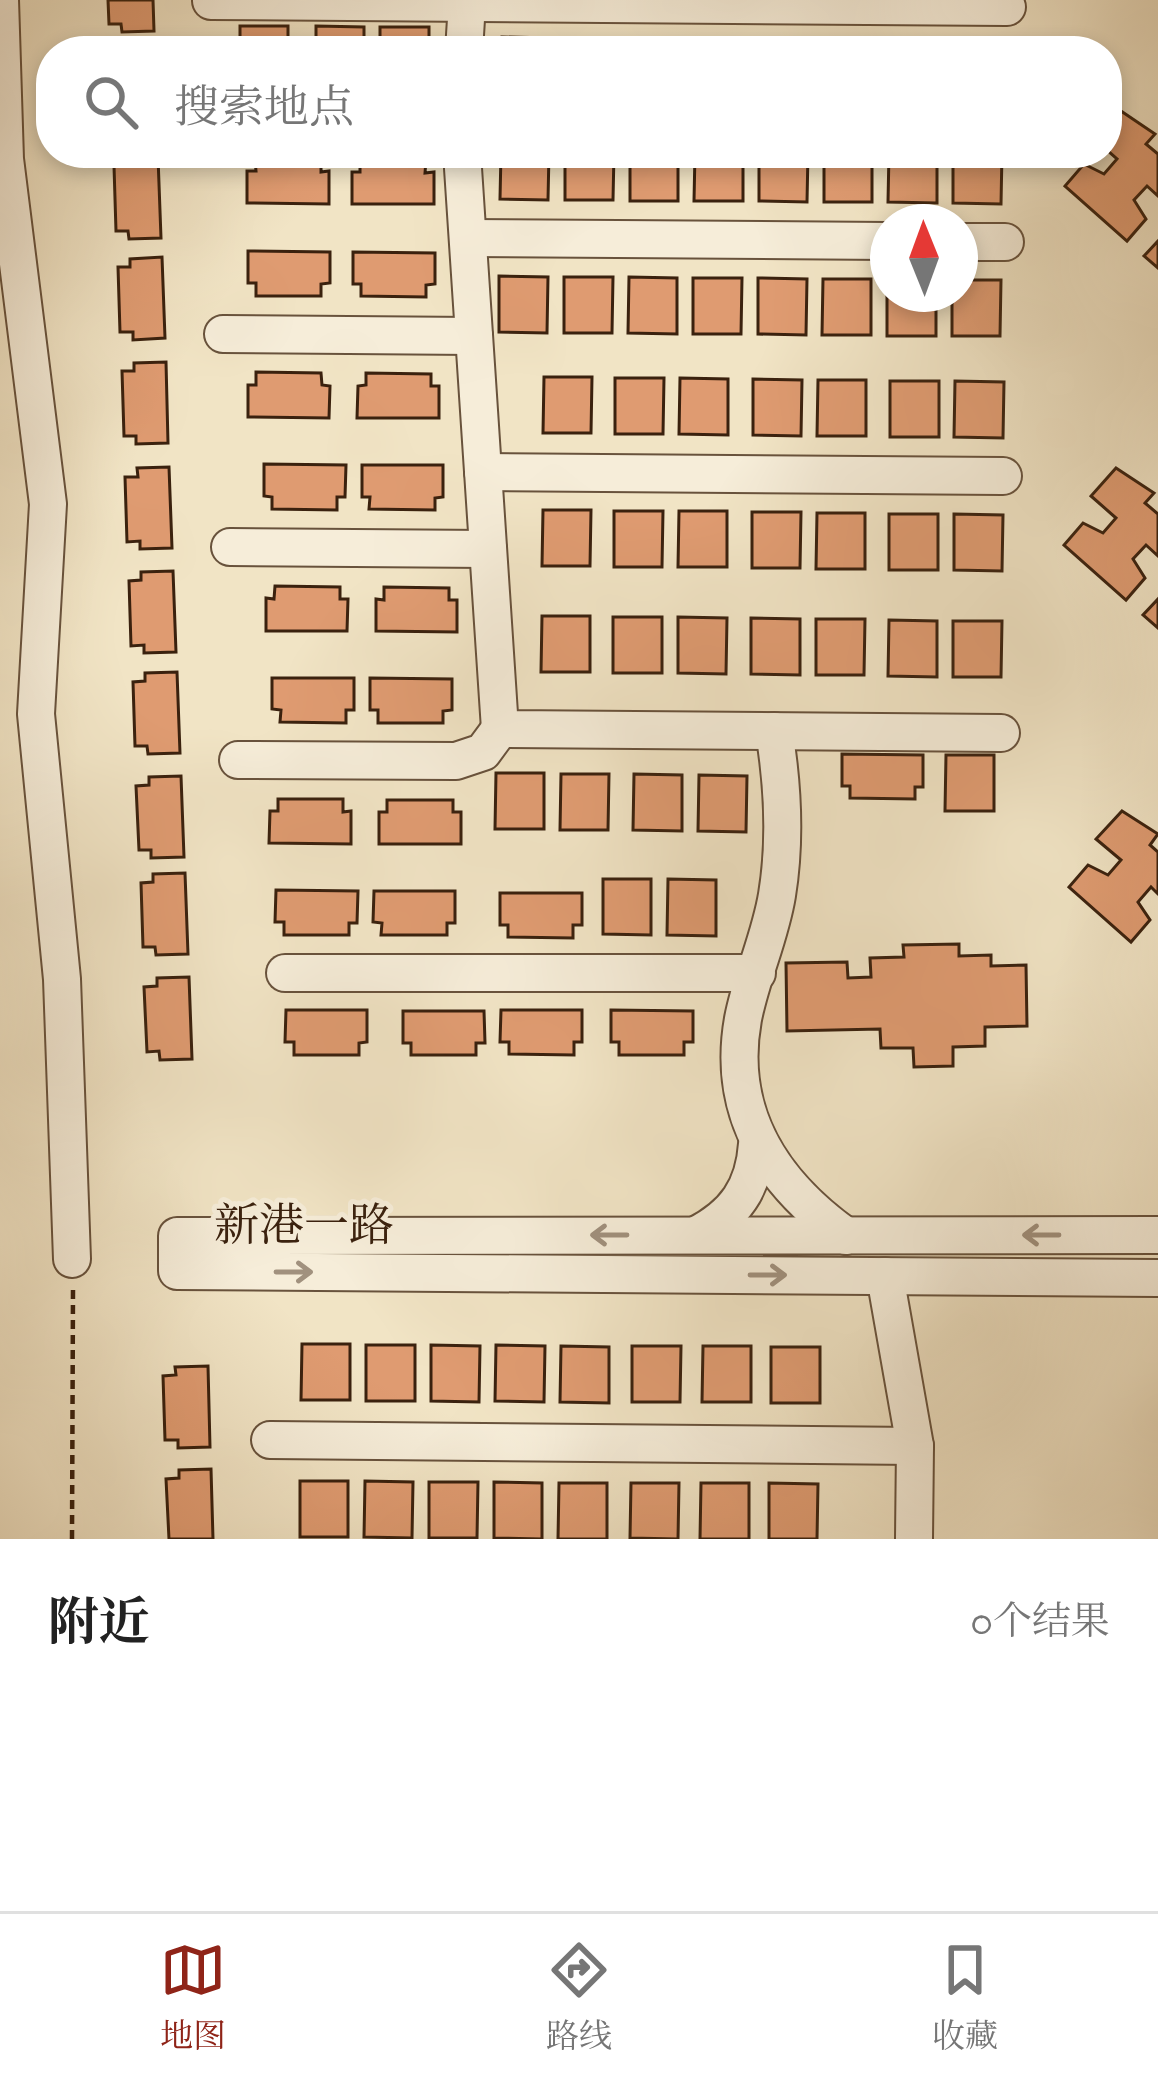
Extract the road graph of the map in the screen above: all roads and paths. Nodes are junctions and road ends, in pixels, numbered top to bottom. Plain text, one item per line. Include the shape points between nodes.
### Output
1 (0, 0) edge
2 (211, 1) edge
3 (467, 3) junction
4 (1007, 8) dead end
5 (465, 36) edge
6 (463, 168) edge
7 (468, 238) junction
8 (870, 241) edge
9 (978, 242) edge
10 (1005, 242) dead end
11 (223, 334) dead end
12 (474, 336) junction
13 (483, 472) junction
14 (1003, 476) dead end
15 (230, 547) dead end
16 (488, 549) junction
17 (500, 729) junction
18 (774, 731) junction
19 (1000, 733) dead end
20 (238, 760) dead end
21 (285, 973) dead end
22 (757, 973) junction
23 (757, 1144) junction
24 (696, 1235) junction
25 (846, 1235) junction
26 (1158, 1235) edge
27 (72, 1259) joint
28 (885, 1276) junction
29 (1158, 1278) edge
30 (270, 1440) dead end
31 (915, 1446) junction
32 (72, 1539) edge
33 (914, 1539) edge

1 - 27 street via 5,159 48,504 36,714 61,961
2 - 3 street
3 - 4 street
3 - 5 street
6 - 7 street
7 - 8 street
7 - 12 street
9 - 10 street
11 - 12 street
12 - 13 street
13 - 14 street
13 - 16 street
15 - 16 street
16 - 17 street
17 - 18 street
17 - 20 street via 483,752 456,761
18 - 19 street
18 - 22 street via 782,854
21 - 22 street
22 - 23 street via 740,1066
23 - 24 street via 747,1190
23 - 25 street via 805,1204
24 - 25 street, 新港一路
24 -> 28 street, 新港一路 via 177,1236 177,1271
26 -> 25 street, 新港一路
27 - 32 path
28 - 29 street, 新港一路
28 - 31 street
30 - 31 street
31 - 33 street

